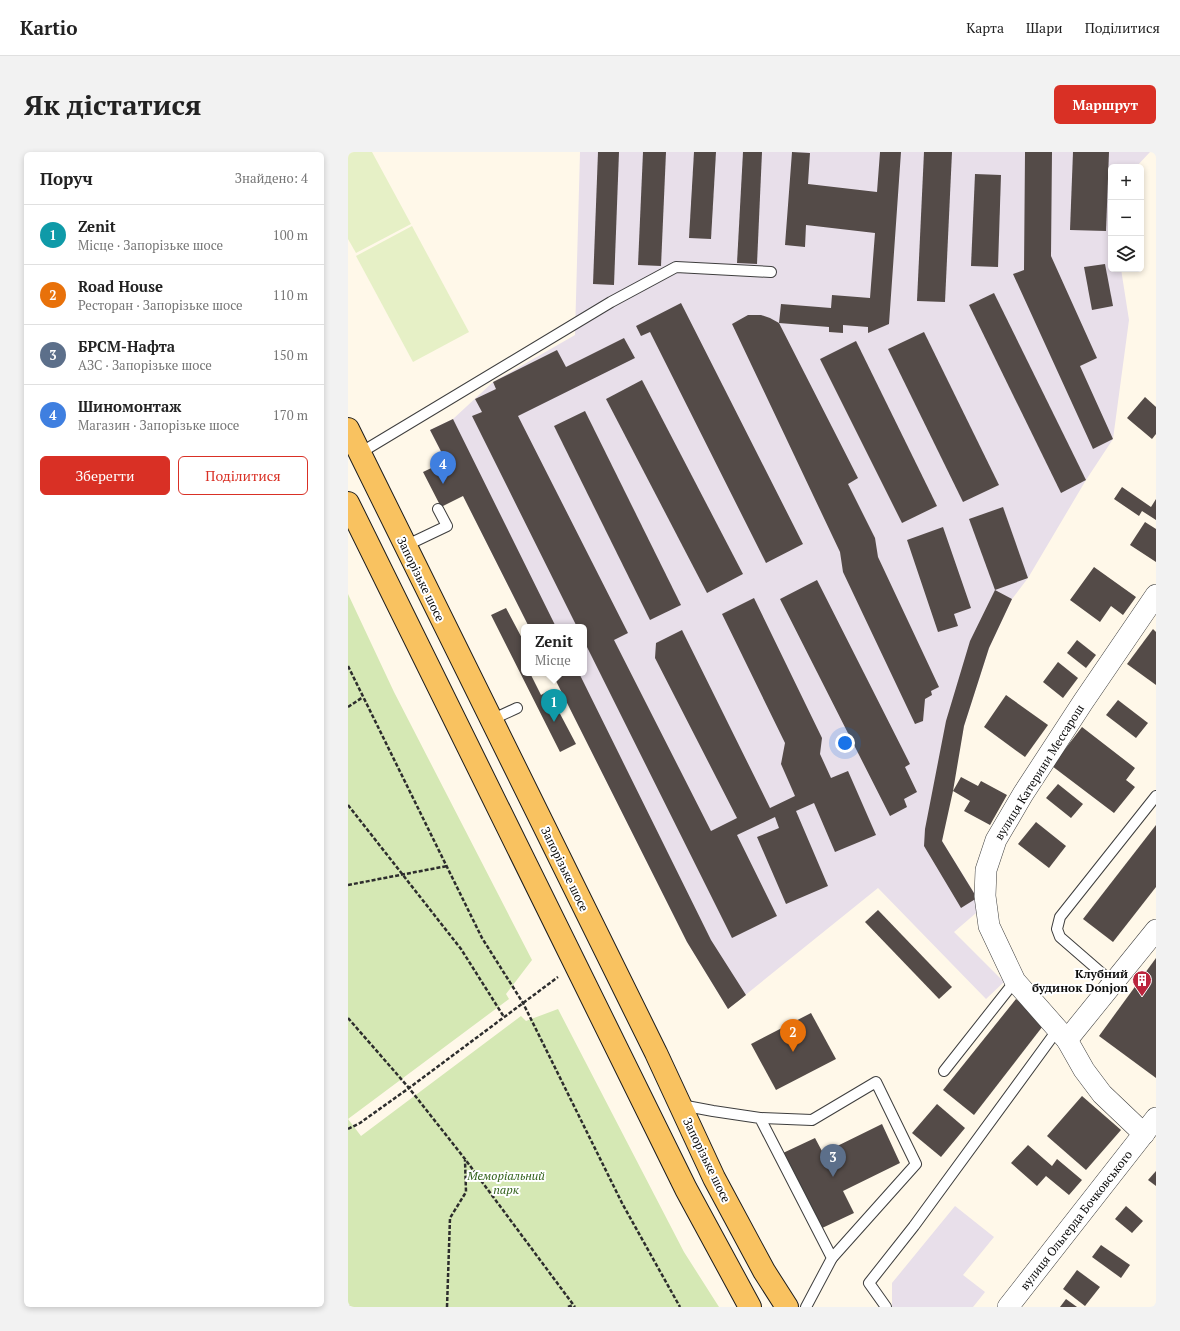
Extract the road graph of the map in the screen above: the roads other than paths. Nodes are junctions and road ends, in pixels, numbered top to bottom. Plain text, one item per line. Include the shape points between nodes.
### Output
1 (771, 272) dead end
2 (348, 429) edge
3 (360, 453) junction
4 (348, 503) edge
5 (438, 509) dead end
6 (405, 546) junction
7 (1156, 595) edge
8 (517, 708) dead end
9 (491, 720) junction
10 (1156, 796) edge
11 (1156, 930) edge
12 (1015, 981) junction
13 (1113, 983) junction
14 (1062, 1034) junction
15 (944, 1071) dead end
16 (681, 1105) junction
17 (760, 1118) junction
18 (1150, 1126) edge
19 (832, 1258) junction
20 (750, 1307) edge
21 (787, 1307) edge
22 (806, 1307) edge
23 (886, 1307) edge
24 (1008, 1307) edge

1 - 3 lane via 676,267 612,302
2 - 3 main road, Запорізьке шосе
3 - 6 main road, Запорізьке шосе
4 - 20 main road via 683,1182
5 - 6 lane via 447,526
6 - 9 main road, Запорізьке шосе
7 - 12 street, вулиця Катерини Мессарош via 1078,709 996,840 986,870 985,896 989,926
8 - 9 lane
9 - 16 main road, Запорізьке шосе
10 - 13 lane via 1060,917 1057,928 1060,937
11 - 13 street
12 - 14 street, вулиця Катерини Мессарош
12 - 15 lane
13 - 14 street
14 - 18 street, вулиця Ольгерда Бочковського via 1102,1094
14 - 23 lane via 870,1283
16 - 17 lane
16 - 21 main road, Запорізьке шосе via 714,1178 764,1271
17 - 19 lane
17 - 19 lane via 812,1120 876,1082 916,1164
18 - 24 street, вулиця Ольгерда Бочковського
19 - 22 lane

